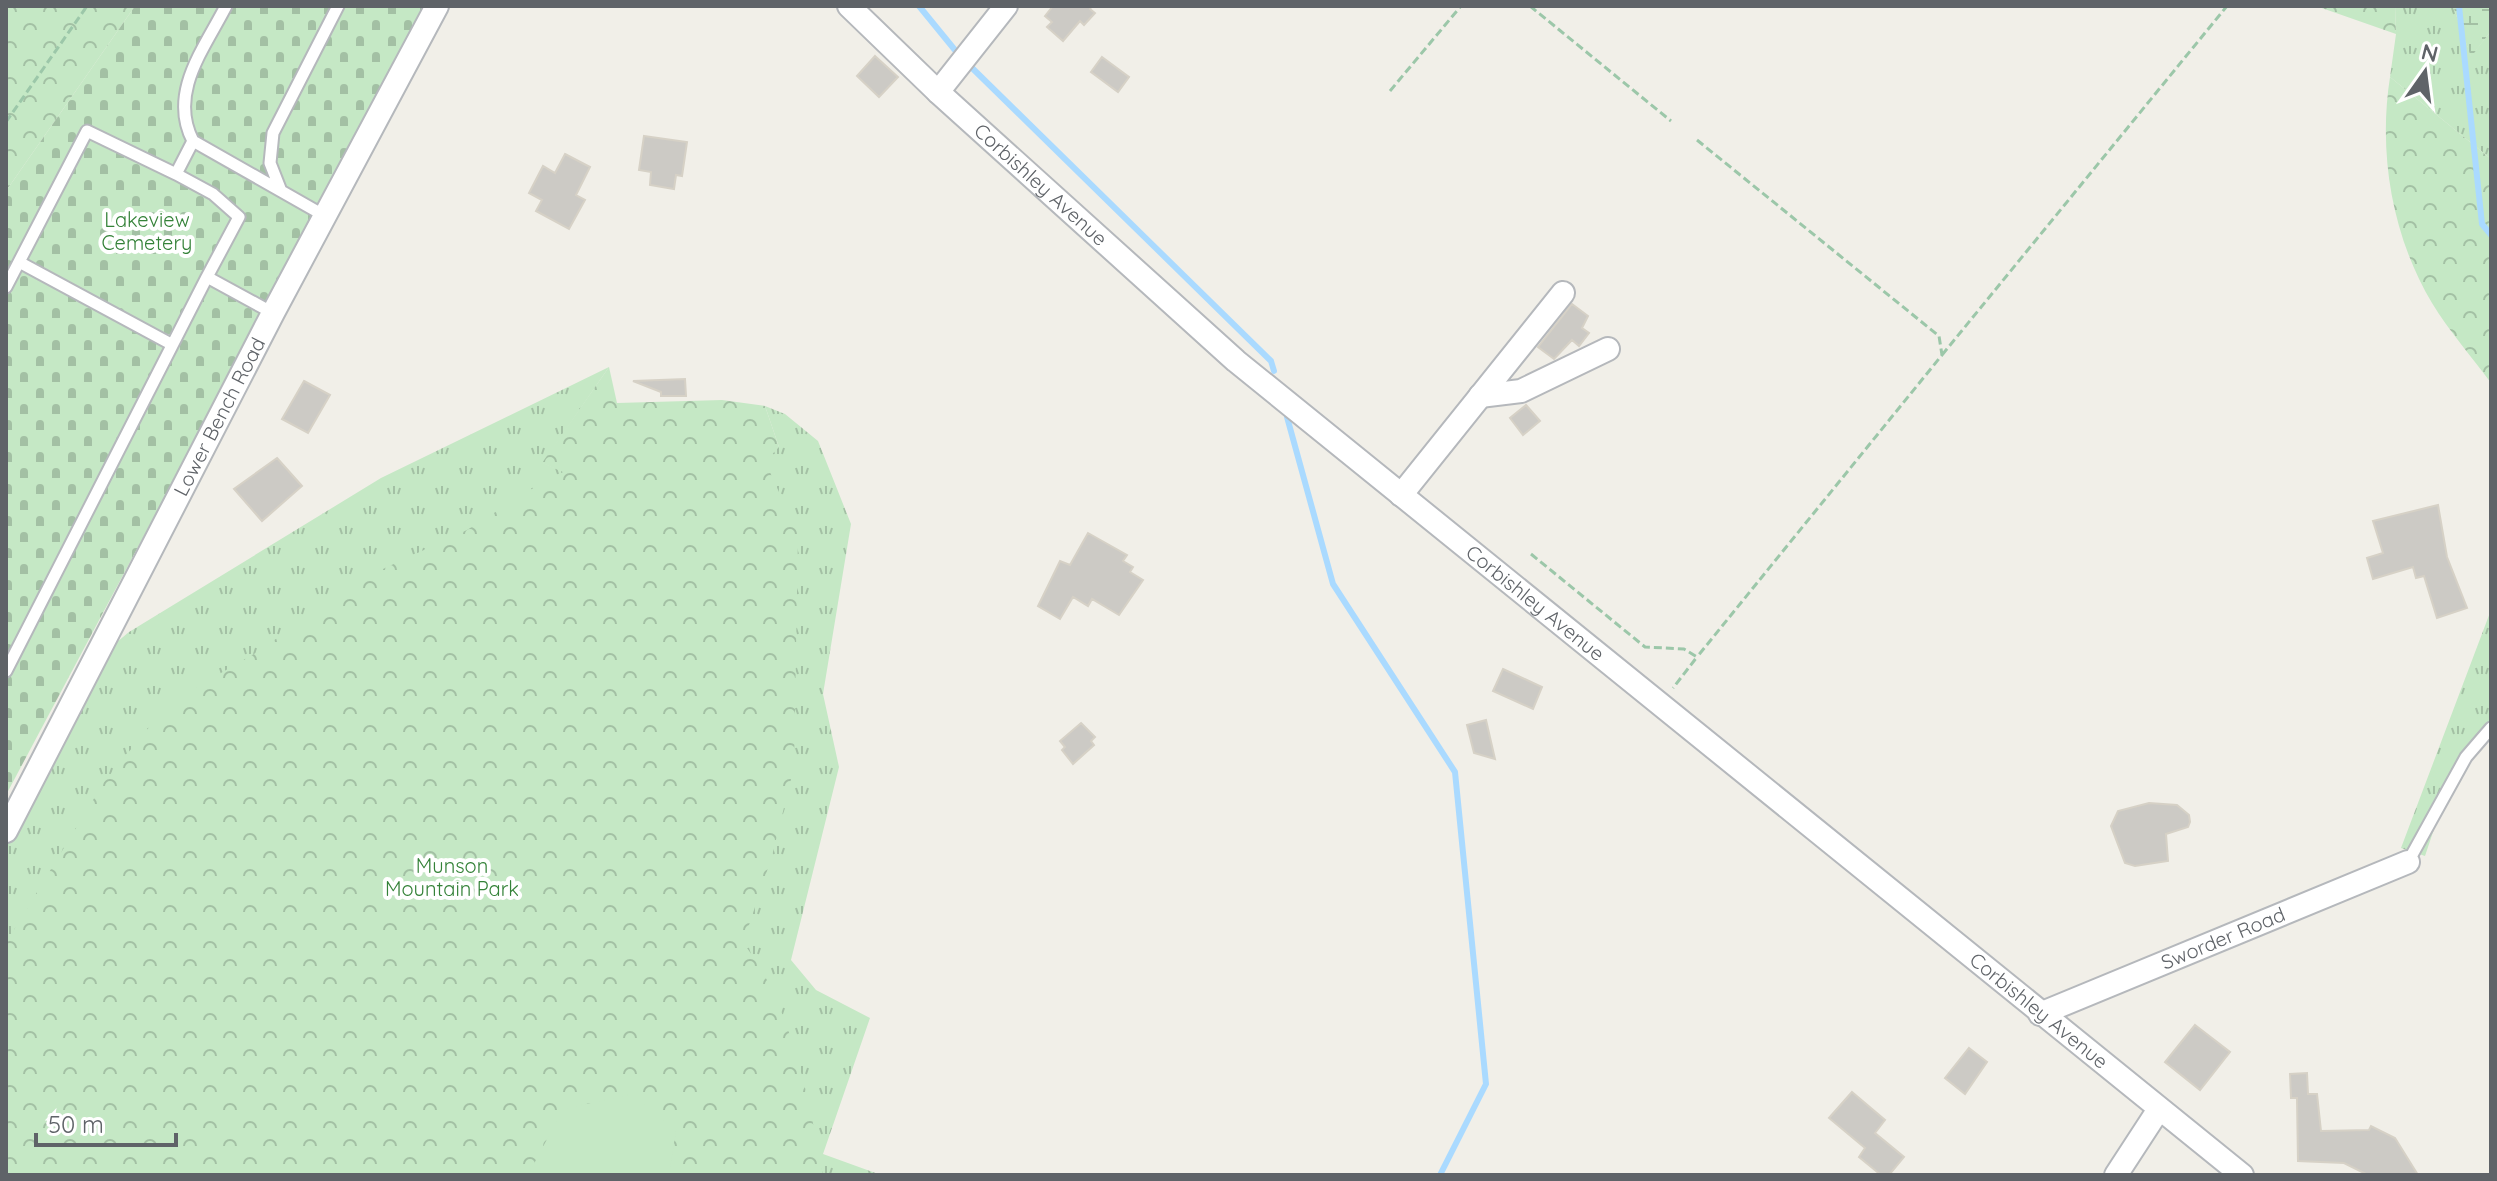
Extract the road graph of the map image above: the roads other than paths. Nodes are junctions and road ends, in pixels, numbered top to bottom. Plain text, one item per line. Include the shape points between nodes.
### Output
1 (226, 6) edge
2 (338, 6) edge
3 (437, 6) edge
4 (849, 6) edge
5 (1006, 6) edge
6 (938, 92) junction
7 (193, 141) junction
8 (176, 174) junction
9 (281, 191) junction
10 (325, 216) junction
11 (19, 262) junction
12 (207, 277) junction
13 (6, 287) edge
14 (1563, 293) dead end
15 (273, 313) junction
16 (171, 344) junction
17 (1608, 349) dead end
18 (1480, 396) junction
19 (1401, 495) junction
20 (10, 651) edge
21 (6, 671) edge
22 (2491, 728) edge
23 (6, 831) edge
24 (2408, 862) joint
25 (2040, 1014) junction
26 (2159, 1109) junction
27 (2116, 1175) edge
28 (2242, 1175) edge

1 - 7 lane via 185,88 184,123
2 - 9 lane via 273,133 270,163
3 - 10 street, Lower Bench Road
4 - 6 street, Corbishley Avenue
5 - 6 street
6 - 19 street, Corbishley Avenue via 1236,361
7 - 8 lane
7 - 9 lane
8 - 11 lane via 87,131
8 - 12 lane via 213,194 239,217
9 - 10 lane
10 - 15 street, Lower Bench Road
11 - 13 lane
11 - 16 lane
12 - 15 lane
12 - 16 lane
14 - 18 street
15 - 23 street, Lower Bench Road
16 - 20 lane
17 - 18 street via 1521,391
18 - 19 street
19 - 25 street, Corbishley Avenue
20 - 21 lane
22 - 24 lane via 2466,757
24 - 25 street, Sworder Road
25 - 26 street, Corbishley Avenue
26 - 27 street
26 - 28 street, Corbishley Avenue

